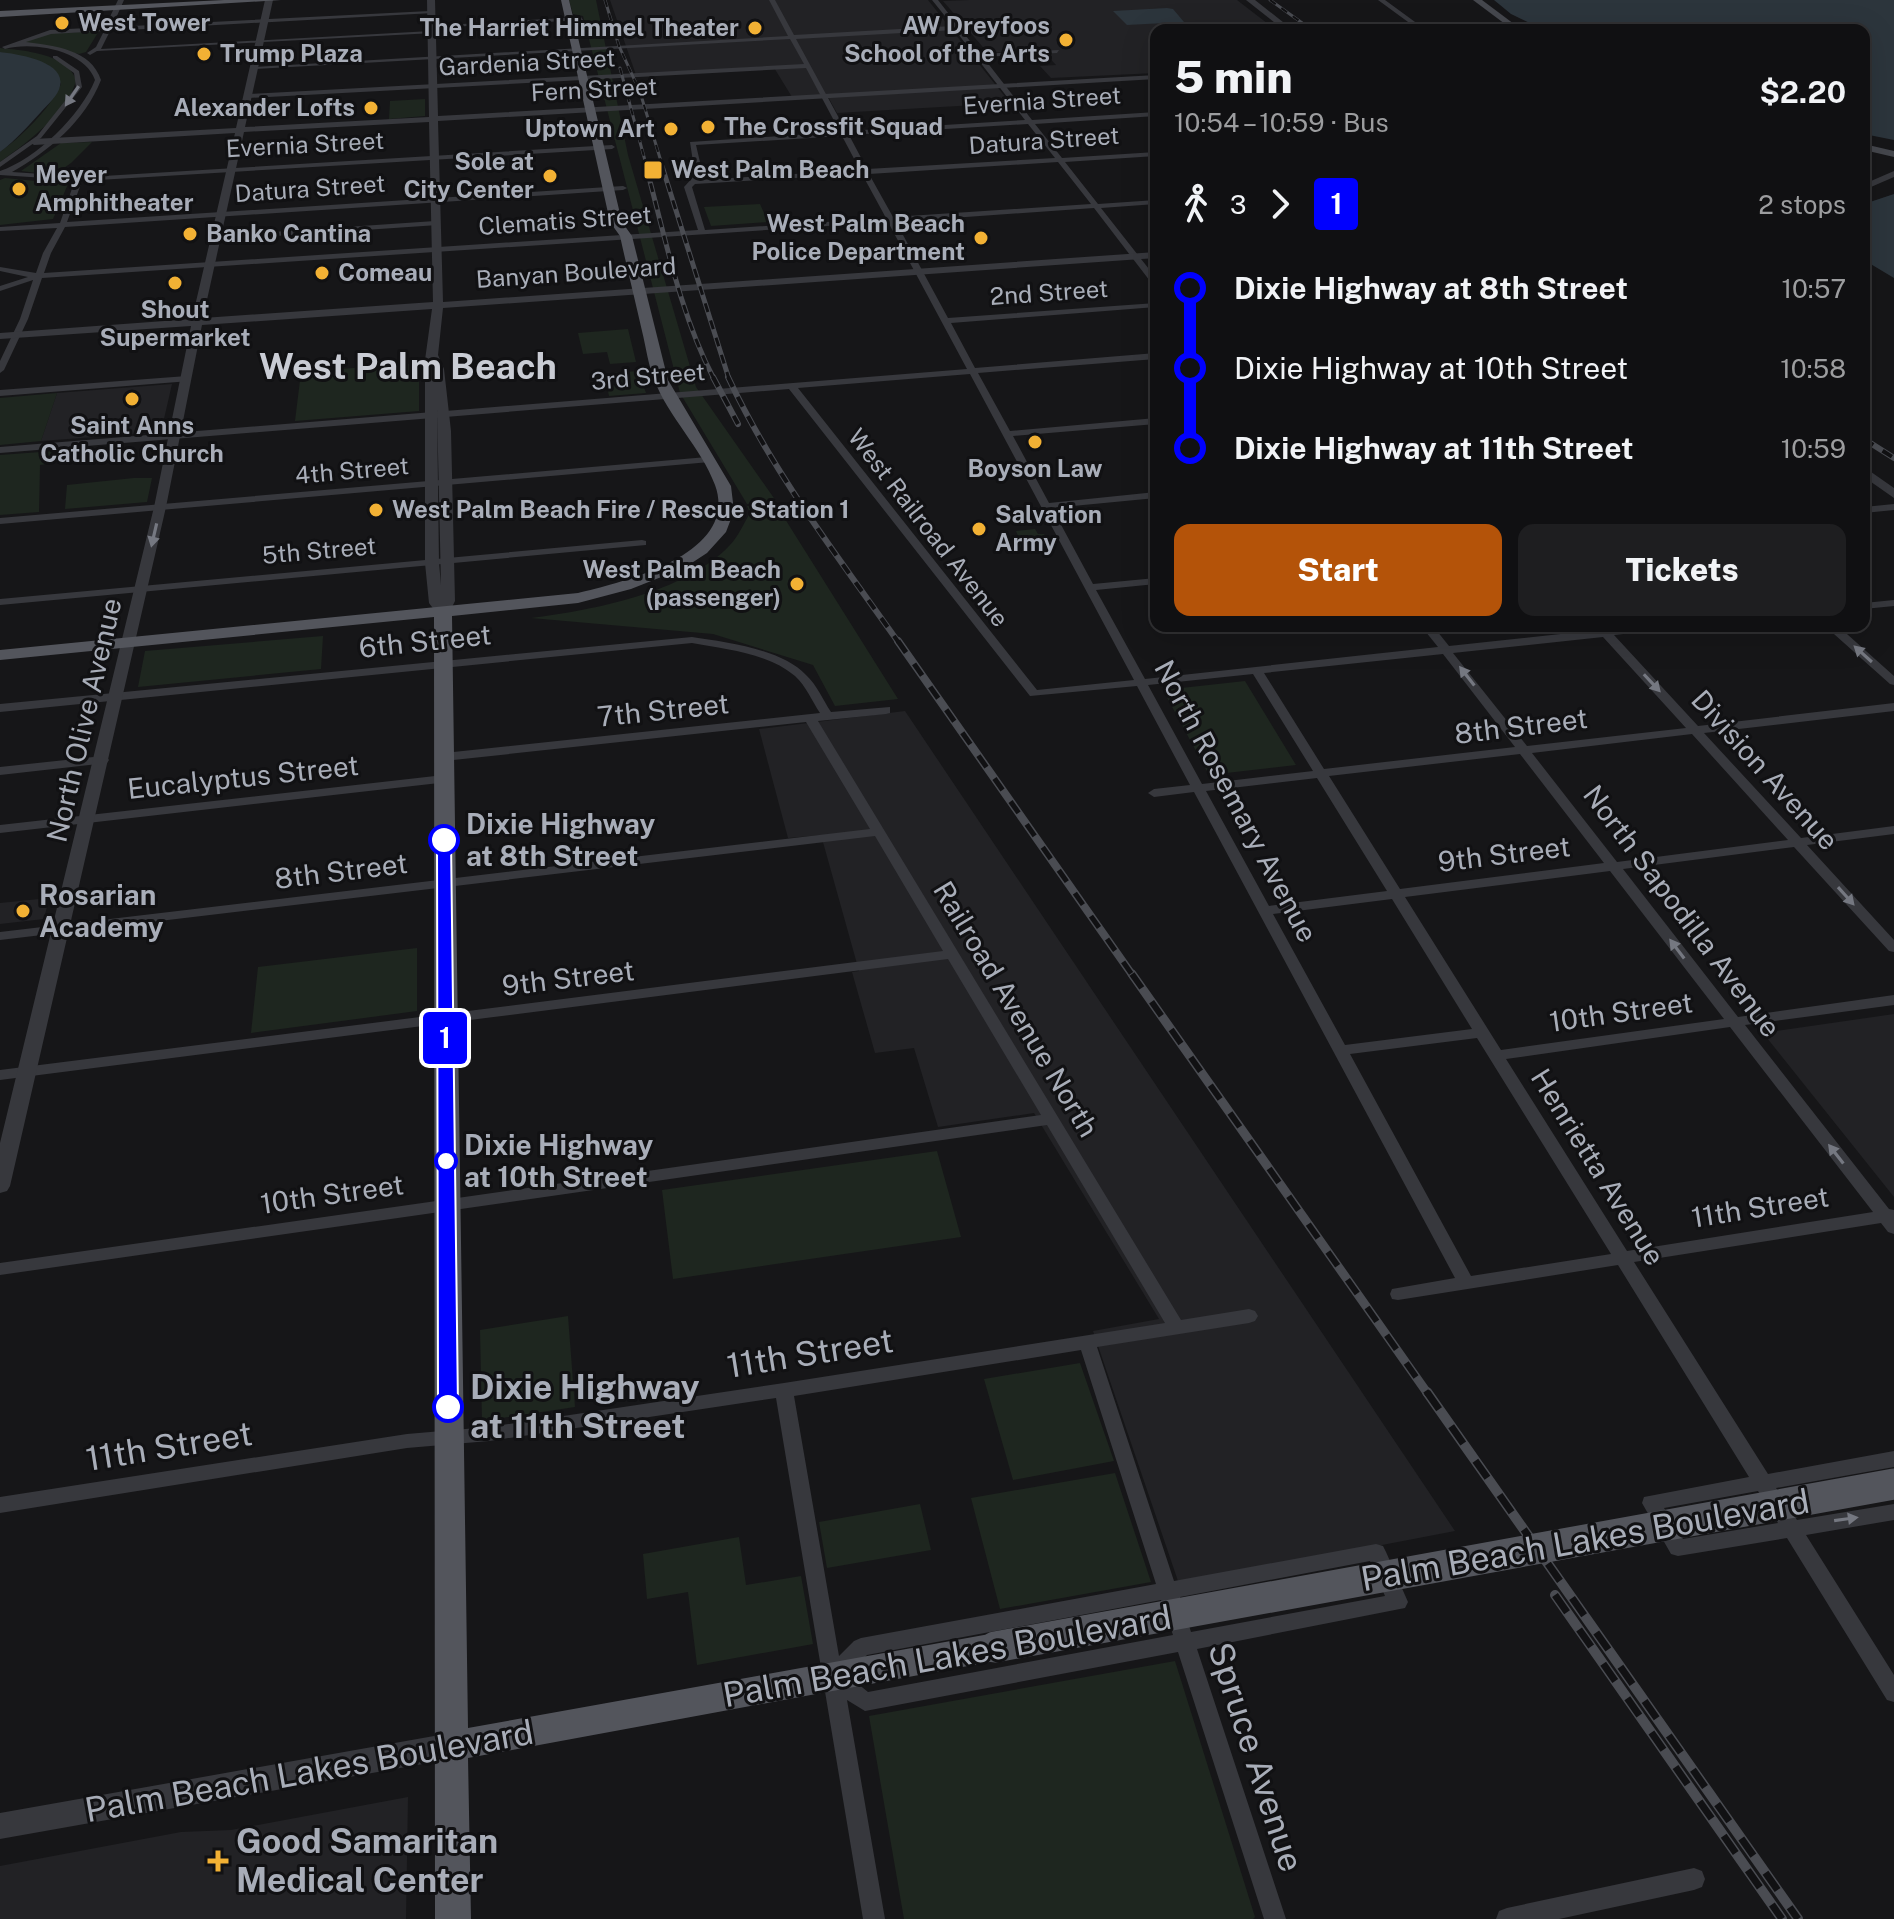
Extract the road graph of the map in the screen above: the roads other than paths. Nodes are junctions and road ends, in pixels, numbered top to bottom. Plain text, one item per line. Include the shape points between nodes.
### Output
1 (269, 0) edge
2 (277, 0) edge
3 (431, 0) edge
4 (565, 0) edge
5 (577, 0) edge
6 (772, 0) edge
7 (935, 0) edge
8 (1250, 0) edge
9 (1381, 0) edge
10 (1464, 0) edge
11 (1477, 0) edge
12 (120, 4) edge
13 (430, 13) junction
14 (0, 14) edge
15 (569, 19) junction
16 (581, 19) junction
17 (265, 22) junction
18 (1281, 24) edge
19 (1415, 24) edge
20 (1496, 24) edge
21 (1510, 24) edge
22 (957, 28) junction
23 (109, 29) junction
24 (431, 30) junction
25 (792, 37) junction
26 (260, 42) junction
27 (15, 43) junction
28 (2, 45) edge
29 (589, 48) junction
30 (576, 49) junction
31 (99, 50) junction
32 (1057, 51) dead end
33 (72, 55) junction
34 (977, 56) junction
35 (431, 57) junction
36 (65, 62) junction
37 (86, 62) junction
38 (96, 65) junction
39 (808, 66) junction
40 (255, 67) junction
41 (74, 68) junction
42 (588, 77) junction
43 (1150, 77) edge
44 (432, 86) junction
45 (1001, 87) junction
46 (249, 96) junction
47 (825, 97) junction
48 (590, 110) junction
49 (605, 114) junction
50 (1150, 114) edge
51 (433, 119) junction
52 (1029, 122) junction
53 (241, 130) junction
54 (844, 133) junction
55 (52, 141) junction
56 (611, 141) joint
57 (34, 142) junction
58 (1870, 145) edge
59 (1870, 146) edge
60 (598, 148) junction
61 (1894, 148) edge
62 (1150, 154) edge
63 (1894, 154) edge
64 (434, 158) junction
65 (1060, 161) junction
66 (231, 170) junction
67 (1, 171) edge
68 (866, 173) junction
69 (1894, 174) edge
70 (79, 179) junction
71 (694, 182) junction
72 (1870, 184) edge
73 (608, 189) junction
74 (624, 192) joint
75 (1150, 200) edge
76 (435, 201) junction
77 (1094, 205) junction
78 (221, 214) junction
79 (890, 218) junction
80 (435, 223) junction
81 (632, 223) dead end
82 (63, 224) junction
83 (0, 229) edge
84 (702, 231) junction
85 (626, 236) junction
86 (215, 238) junction
87 (437, 249) junction
88 (1150, 256) edge
89 (1135, 257) junction
90 (209, 264) junction
91 (0, 269) edge
92 (919, 272) junction
93 (38, 276) junction
94 (1150, 276) edge
95 (0, 289) edge
96 (639, 291) junction
97 (438, 305) junction
98 (1150, 305) edge
99 (198, 321) junction
100 (945, 321) junction
101 (14, 335) junction
102 (0, 336) edge
103 (1150, 356) edge
104 (0, 370) edge
105 (972, 371) junction
106 (187, 379) junction
107 (792, 386) junction
108 (0, 393) edge
109 (668, 396) junction
110 (438, 414) junction
111 (1150, 422) edge
112 (1006, 434) junction
113 (175, 436) junction
114 (0, 450) edge
115 (707, 460) junction
116 (1870, 476) edge
117 (439, 483) junction
118 (1894, 494) edge
119 (1150, 496) edge
120 (1045, 506) junction
121 (160, 507) junction
122 (1894, 507) edge
123 (1870, 509) edge
124 (0, 521) edge
125 (642, 543) dead end
126 (448, 561) junction
127 (432, 563) junction
128 (1150, 582) edge
129 (1091, 587) junction
130 (141, 589) junction
131 (0, 602) edge
132 (1894, 603) edge
133 (1870, 605) edge
134 (443, 612) junction
135 (1432, 632) edge
136 (1580, 632) edge
137 (1605, 632) edge
138 (1838, 632) edge
139 (128, 642) junction
140 (1447, 650) junction
141 (0, 655) edge
142 (444, 664) junction
143 (1256, 670) junction
144 (1894, 682) edge
145 (1143, 683) junction
146 (117, 696) junction
147 (1894, 707) edge
148 (0, 708) edge
149 (886, 710) dead end
150 (827, 716) junction
151 (810, 718) junction
152 (1695, 730) junction
153 (1525, 750) junction
154 (103, 760) junction
155 (444, 768) junction
156 (0, 771) edge
157 (1321, 773) junction
158 (1198, 788) junction
159 (1154, 793) dead end
160 (88, 818) junction
161 (0, 829) edge
162 (1894, 830) edge
163 (878, 832) junction
164 (1797, 842) junction
165 (1614, 866) junction
166 (444, 883) junction
167 (1397, 894) junction
168 (1264, 911) junction
169 (63, 928) junction
170 (0, 936) edge
171 (1894, 948) edge
172 (952, 954) junction
173 (1894, 1000) edge
174 (445, 1020) junction
175 (1733, 1022) junction
176 (1483, 1032) junction
177 (1339, 1051) junction
178 (1497, 1055) junction
179 (28, 1071) junction
180 (0, 1075) edge
181 (1051, 1119) junction
182 (0, 1186) edge
183 (447, 1204) junction
184 (1891, 1219) edge
185 (1623, 1257) junction
186 (0, 1269) edge
187 (1466, 1283) junction
188 (1398, 1294) dead end
189 (1249, 1316) dead end
190 (1177, 1328) junction
191 (1087, 1342) junction
192 (784, 1390) junction
193 (448, 1437) junction
194 (1894, 1459) edge
195 (1763, 1483) junction
196 (1894, 1484) edge
197 (0, 1505) edge
198 (1894, 1512) edge
199 (1791, 1527) junction
200 (1167, 1590) junction
201 (1184, 1641) junction
202 (833, 1676) junction
203 (1894, 1693) edge
204 (451, 1746) junction
205 (0, 1826) edge
206 (1694, 1879) dead end
207 (453, 1919) edge
208 (874, 1919) edge
209 (1275, 1919) edge
210 (1507, 1919) edge

1 - 2 main road
1 - 12 main road
1 - 17 street, North Olive Avenue
3 - 13 street
4 - 15 main road
5 - 16 main road
6 - 25 street, North Rosemary Avenue
7 - 22 street
8 - 18 street
9 - 19 street
10 - 20 main road
11 - 21 main road
12 - 14 main road
12 - 23 street
13 - 17 street
13 - 24 street
15 - 16 street
15 - 24 street
15 - 30 main road
16 - 29 main road
17 - 23 street
17 - 26 street, North Olive Avenue
22 - 25 street
22 - 34 street
23 - 27 street via 44,33
23 - 31 street
24 - 26 street
24 - 35 street
25 - 29 street
25 - 39 street, North Rosemary Avenue
26 - 31 street
26 - 40 street, North Olive Avenue
27 - 28 street
27 - 33 street
28 - 36 street
29 - 30 street
29 - 42 main road
30 - 35 street
30 - 42 main road
31 - 33 street
31 - 38 street
32 - 34 street
33 - 37 street
34 - 45 street
35 - 40 street
35 - 44 street
36 - 37 street
36 - 41 street
37 - 38 street
37 - 41 street
38 - 55 street via 97,87
39 - 42 street, Gardenia Street
39 - 47 street, North Rosemary Avenue
40 - 46 street, North Olive Avenue
41 -> 57 street via 80,78 76,94
42 - 44 street, Gardenia Street
42 - 48 main road
42 - 49 main road
43 - 45 street, Fern Street
44 - 46 street, Gardenia Street
44 - 51 street
45 - 47 street, Fern Street
45 - 52 street
46 - 53 street, North Olive Avenue
47 - 49 street, Fern Street
47 - 54 street, North Rosemary Avenue
48 - 49 street, Fern Street
48 - 51 street, Fern Street
48 - 60 main road
50 - 52 street, Evernia Street
51 - 53 street, Fern Street
51 - 64 street
52 - 54 street, Evernia Street
52 - 65 street
53 - 55 street, Fern Street
53 - 66 street, North Olive Avenue
54 - 68 street, North Rosemary Avenue
54 - 71 street, Evernia Street via 691,143 699,175
55 - 57 street, Fern Street
55 - 67 street
56 - 60 street, Evernia Street
56 - 74 main road
57 - 67 street
58 - 61 main road
59 - 63 main road
60 - 64 street, Evernia Street
60 - 73 main road
62 - 65 street, Datura Street
64 - 66 street, Evernia Street
64 - 76 street
65 - 68 street, Datura Street
65 - 77 street
66 - 70 street, Evernia Street
66 - 78 street, North Olive Avenue
67 - 70 street, Evernia Street
68 - 71 street, Datura Street
68 - 79 street, North Rosemary Avenue
69 - 72 street
70 - 82 street
71 - 84 street via 688,187
73 - 74 street, Datura Street
73 - 76 street, Datura Street
73 - 85 main road via 616,224
75 - 77 street, Clematis Street
76 - 78 street, Datura Street
76 - 80 street
77 - 79 street, Clematis Street
77 - 89 street
78 - 82 street, Datura Street
78 - 86 street, North Olive Avenue
79 - 84 street, Clematis Street
79 - 92 street, North Rosemary Avenue
80 - 86 street
80 - 87 street
81 - 85 main road
82 - 83 street, Datura Street
82 - 93 street
84 - 85 street, Clematis Street
85 - 87 street, Clematis Street
85 - 96 main road
86 - 90 street, North Olive Avenue
87 - 90 street, Clematis Street
87 - 97 street
88 - 89 street, Banyan Boulevard
89 - 92 street, Banyan Boulevard
89 - 94 street
90 - 93 street, Clematis Street
90 - 99 street, North Olive Avenue
91 - 93 street
92 - 96 street, Banyan Boulevard
92 - 100 street, North Rosemary Avenue
93 - 95 street
93 - 101 street
96 - 97 street, Banyan Boulevard
96 - 109 main road
97 - 99 street, Banyan Boulevard
97 - 110 street via 432,355 441,377
98 - 100 street, 2nd Street
99 - 101 street, Banyan Boulevard
99 - 106 street, North Olive Avenue
100 - 105 street, North Rosemary Avenue
101 - 102 street, Banyan Boulevard
101 - 104 street
103 - 105 street, 3rd Street
105 - 107 street, 3rd Street
105 - 112 street, North Rosemary Avenue
106 - 108 street
106 - 113 street, North Olive Avenue
107 - 109 street, 3rd Street
107 - 145 street, West Railroad Avenue via 1034,694
109 - 110 street, 3rd Street
109 - 115 main road
110 - 113 street, 3rd Street
110 - 117 street
111 - 112 street
112 - 120 street, North Rosemary Avenue
113 - 114 street, 3rd Street
113 - 121 street, North Olive Avenue
115 - 117 street, 4th Street
115 - 134 main road via 727,497 728,511 710,542 690,558 620,588 557,601
116 - 118 street
117 - 121 street, 4th Street
117 - 126 street
117 - 127 street
119 - 120 street
120 - 129 street, North Rosemary Avenue
121 - 124 street, 4th Street
121 -> 130 street, North Olive Avenue
122 - 123 street
125 - 126 street, 5th Street
126 - 127 street, 5th Street
126 - 134 street
127 - 130 street, 5th Street
127 - 134 street via 436,603
128 - 129 street
129 - 145 street, North Rosemary Avenue
130 - 131 street, 5th Street
130 - 139 street, North Olive Avenue
132 - 133 street
134 - 139 main road
134 - 142 main road
135 - 140 street, North Sapodilla Avenue
136 - 140 street
137 -> 152 street, Division Avenue
144 -> 138 street
139 - 141 main road
139 - 146 street, North Olive Avenue
140 - 143 street
153 -> 140 street, North Sapodilla Avenue
142 - 146 street, 6th Street
142 - 150 street, 6th Street via 692,640 790,667 802,676
142 - 155 main road
143 - 145 street
143 - 157 street, Henrietta Avenue
145 - 158 street, North Rosemary Avenue
146 - 148 street, 6th Street
146 - 154 street, North Olive Avenue
147 - 152 street, 8th Street
149 - 150 street, 7th Street
150 - 151 street, 7th Street
151 - 155 street, 7th Street
151 - 163 street, Railroad Avenue North
152 - 153 street, 8th Street
152 - 164 street, Division Avenue
153 - 157 street, 8th Street
153 - 165 street, North Sapodilla Avenue
154 - 156 street
154 - 160 street, North Olive Avenue
155 - 160 street, Eucalyptus Street
155 - 166 main road
157 - 158 street, 8th Street
157 - 167 street, Henrietta Avenue
158 - 159 street, 8th Street
158 - 168 street, North Rosemary Avenue
160 - 161 street, Eucalyptus Street
160 - 169 street, North Olive Avenue
162 - 164 street, 9th Street
163 - 166 street, 8th Street
163 - 172 street, Railroad Avenue North
164 - 165 street, 9th Street
164 -> 171 street, Division Avenue
165 - 167 street, 9th Street
175 -> 165 street, North Sapodilla Avenue
166 - 169 street, 8th Street
166 - 174 main road
167 - 168 street, 9th Street
167 - 176 street, Henrietta Avenue
168 - 177 street, North Rosemary Avenue
169 - 170 street, 8th Street
169 - 179 street, North Olive Avenue
172 - 174 street, 9th Street
172 - 181 street, Railroad Avenue North
173 - 175 street, 10th Street
174 - 179 street, 9th Street
174 - 183 main road
175 - 178 street, 10th Street
184 -> 175 street, North Sapodilla Avenue
176 - 177 street
176 - 178 street, Henrietta Avenue
177 - 187 street, North Rosemary Avenue
178 - 185 street, Henrietta Avenue
179 - 180 street, 9th Street
179 - 182 street, North Olive Avenue
181 - 183 street, 10th Street
181 - 190 street, Railroad Avenue North
183 - 186 street, 10th Street
183 - 193 main road
184 - 185 street, 11th Street
185 - 187 street, 11th Street
185 - 195 street, Henrietta Avenue
187 - 188 street, 11th Street
189 - 190 street, 11th Street
190 - 191 street, 11th Street
191 - 192 street, 11th Street
191 - 200 street, Spruce Avenue
192 - 193 street, 11th Street
192 - 202 street
193 - 197 street, 11th Street
193 - 204 main road
194 - 195 street
195 - 199 street, Henrietta Avenue
195 - 199 street via 1651,1503 1678,1548
196 - 202 main road, Palm Beach Lakes Boulevard, bridge
199 -> 198 street
199 - 203 street, Henrietta Avenue
200 - 201 street, Spruce Avenue
200 - 201 street via 1376,1552 1398,1602
200 - 202 street via 861,1647
201 - 202 street via 865,1702
201 - 209 street, Spruce Avenue
202 - 204 main road, Palm Beach Lakes Boulevard
202 - 208 street
204 - 205 street, Palm Beach Lakes Boulevard
204 - 207 main road
206 - 210 street

